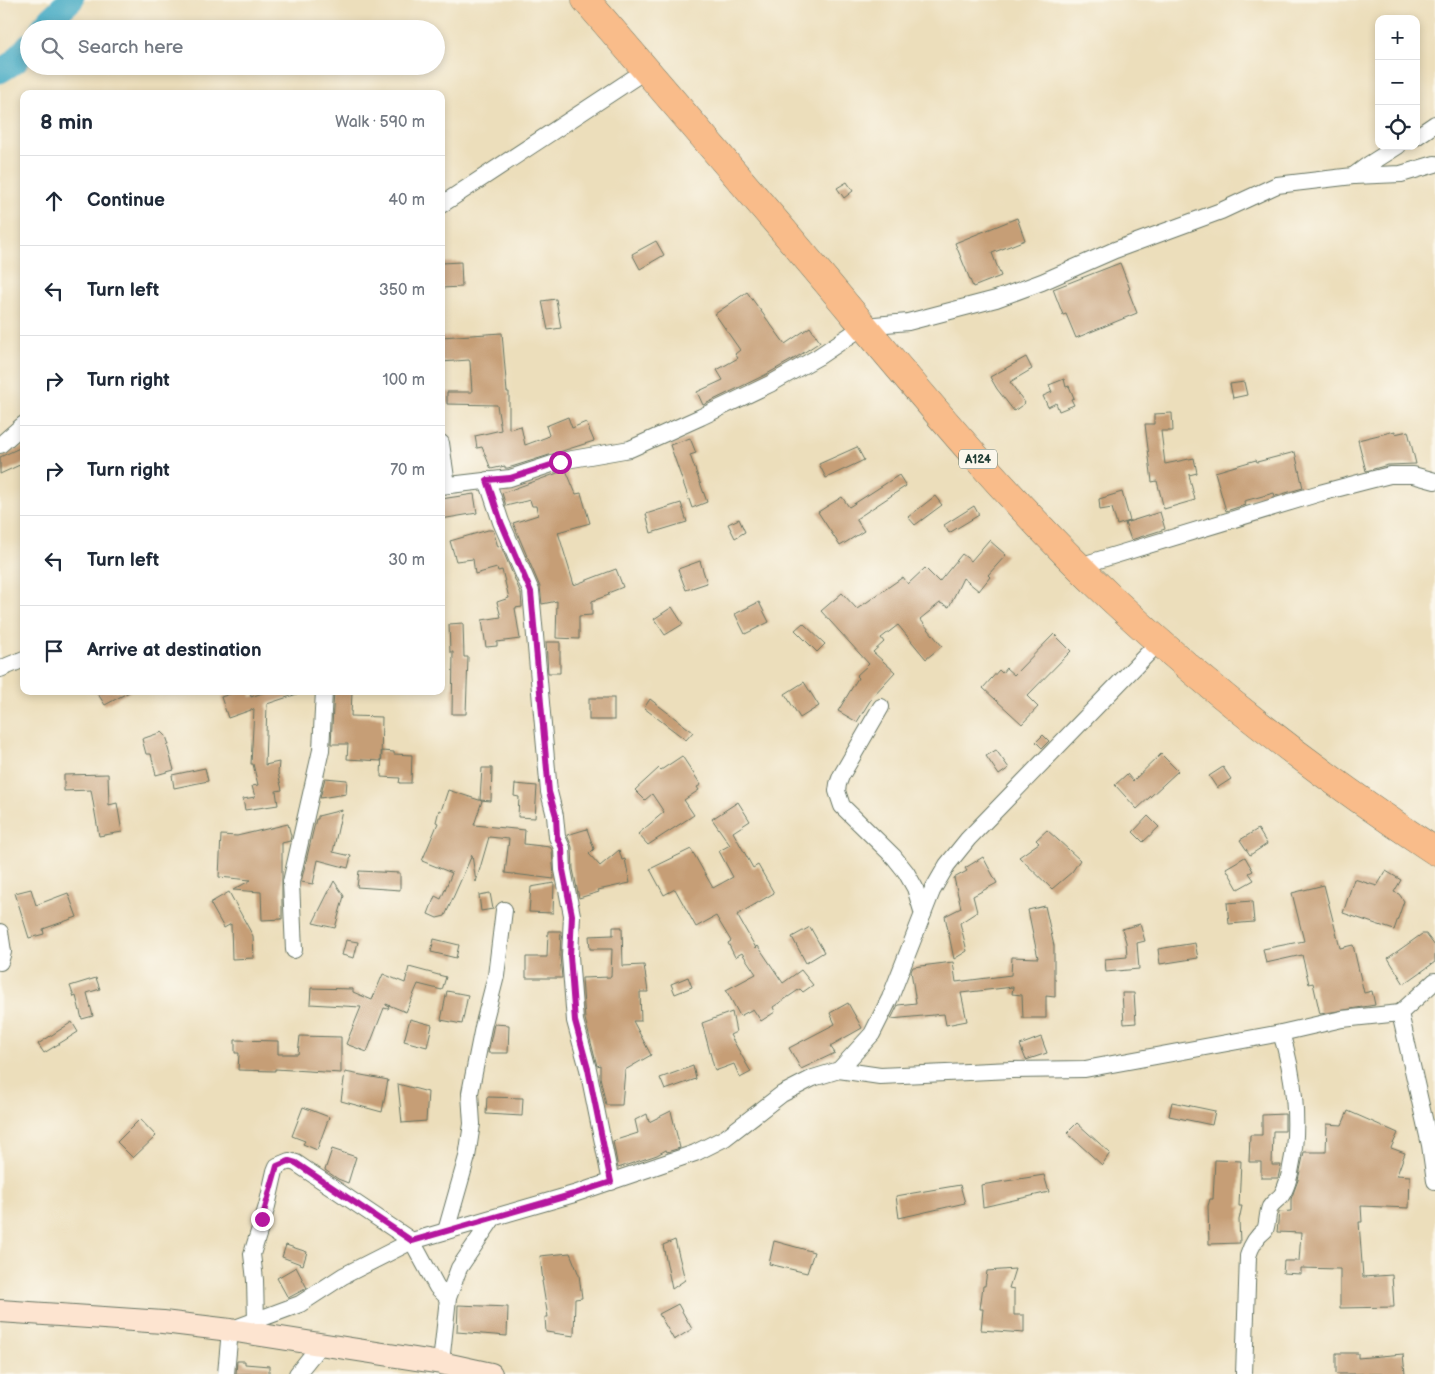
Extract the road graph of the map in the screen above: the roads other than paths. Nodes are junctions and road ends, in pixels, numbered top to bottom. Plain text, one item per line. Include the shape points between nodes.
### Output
1 (586, 0) edge
2 (646, 70) junction
3 (1435, 124) edge
4 (1420, 133) edge
5 (1392, 150) edge
6 (1435, 164) edge
7 (1353, 176) junction
8 (445, 202) edge
9 (864, 326) junction
10 (20, 428) edge
11 (0, 445) edge
12 (487, 480) junction
13 (1435, 481) edge
14 (445, 485) edge
15 (1079, 566) junction
16 (1159, 642) junction
17 (20, 660) edge
18 (0, 669) edge
19 (324, 695) edge
20 (881, 707) dead end
21 (1435, 851) edge
22 (504, 910) dead end
23 (923, 914) junction
24 (0, 932) edge
25 (294, 950) dead end
26 (0, 962) edge
27 (1435, 981) edge
28 (1400, 1013) junction
29 (1281, 1033) junction
30 (839, 1070) junction
31 (1435, 1181) edge
32 (611, 1182) junction
33 (493, 1218) junction
34 (446, 1231) junction
35 (412, 1241) junction
36 (448, 1298) junction
37 (0, 1311) edge
38 (256, 1320) junction
39 (230, 1330) junction
40 (321, 1344) junction
41 (441, 1363) junction
42 (226, 1374) edge
43 (297, 1374) edge
44 (491, 1374) edge
45 (1244, 1374) edge

1 - 2 highway, A124
2 - 8 street
2 - 9 highway, A124
3 - 4 street
5 - 7 street
6 - 7 street via 1401,174
7 - 9 street via 1277,185 1221,211 996,299 908,322
9 - 12 street via 770,384 630,449 560,462 510,478
9 - 15 highway, A124 via 1001,485
10 - 11 street
12 - 14 street
12 - 32 street via 531,592 549,792 572,915 570,956 575,1021
13 - 15 street via 1413,475 1366,480
15 - 16 highway, A124
16 - 21 highway, A124 via 1300,758
16 - 23 street via 968,839 946,865
17 - 18 street
19 - 25 street via 321,750 291,882
20 - 23 street via 841,776 837,791 842,806 906,872
22 - 34 street via 496,976 470,1093 472,1124 467,1157
23 - 30 street via 872,1034
24 - 26 street via 3,952
27 - 28 street
28 - 29 street via 1342,1019
28 - 31 street
29 - 30 street via 1085,1069 880,1076
29 - 45 street via 1292,1079 1295,1136 1291,1168 1284,1189 1270,1208 1265,1230 1248,1256
30 - 32 street via 812,1078 782,1094 725,1138 695,1153
32 - 33 street
33 - 34 street
33 - 36 street via 459,1268
34 - 35 street
35 - 36 street via 437,1287
35 - 38 street via 343,1276 300,1304
35 - 38 street via 296,1163 283,1162 275,1171 252,1254
36 - 41 street
37 - 39 main road
38 - 39 street
39 - 40 main road
39 - 42 street
40 - 41 main road
40 - 43 street
41 - 44 main road

